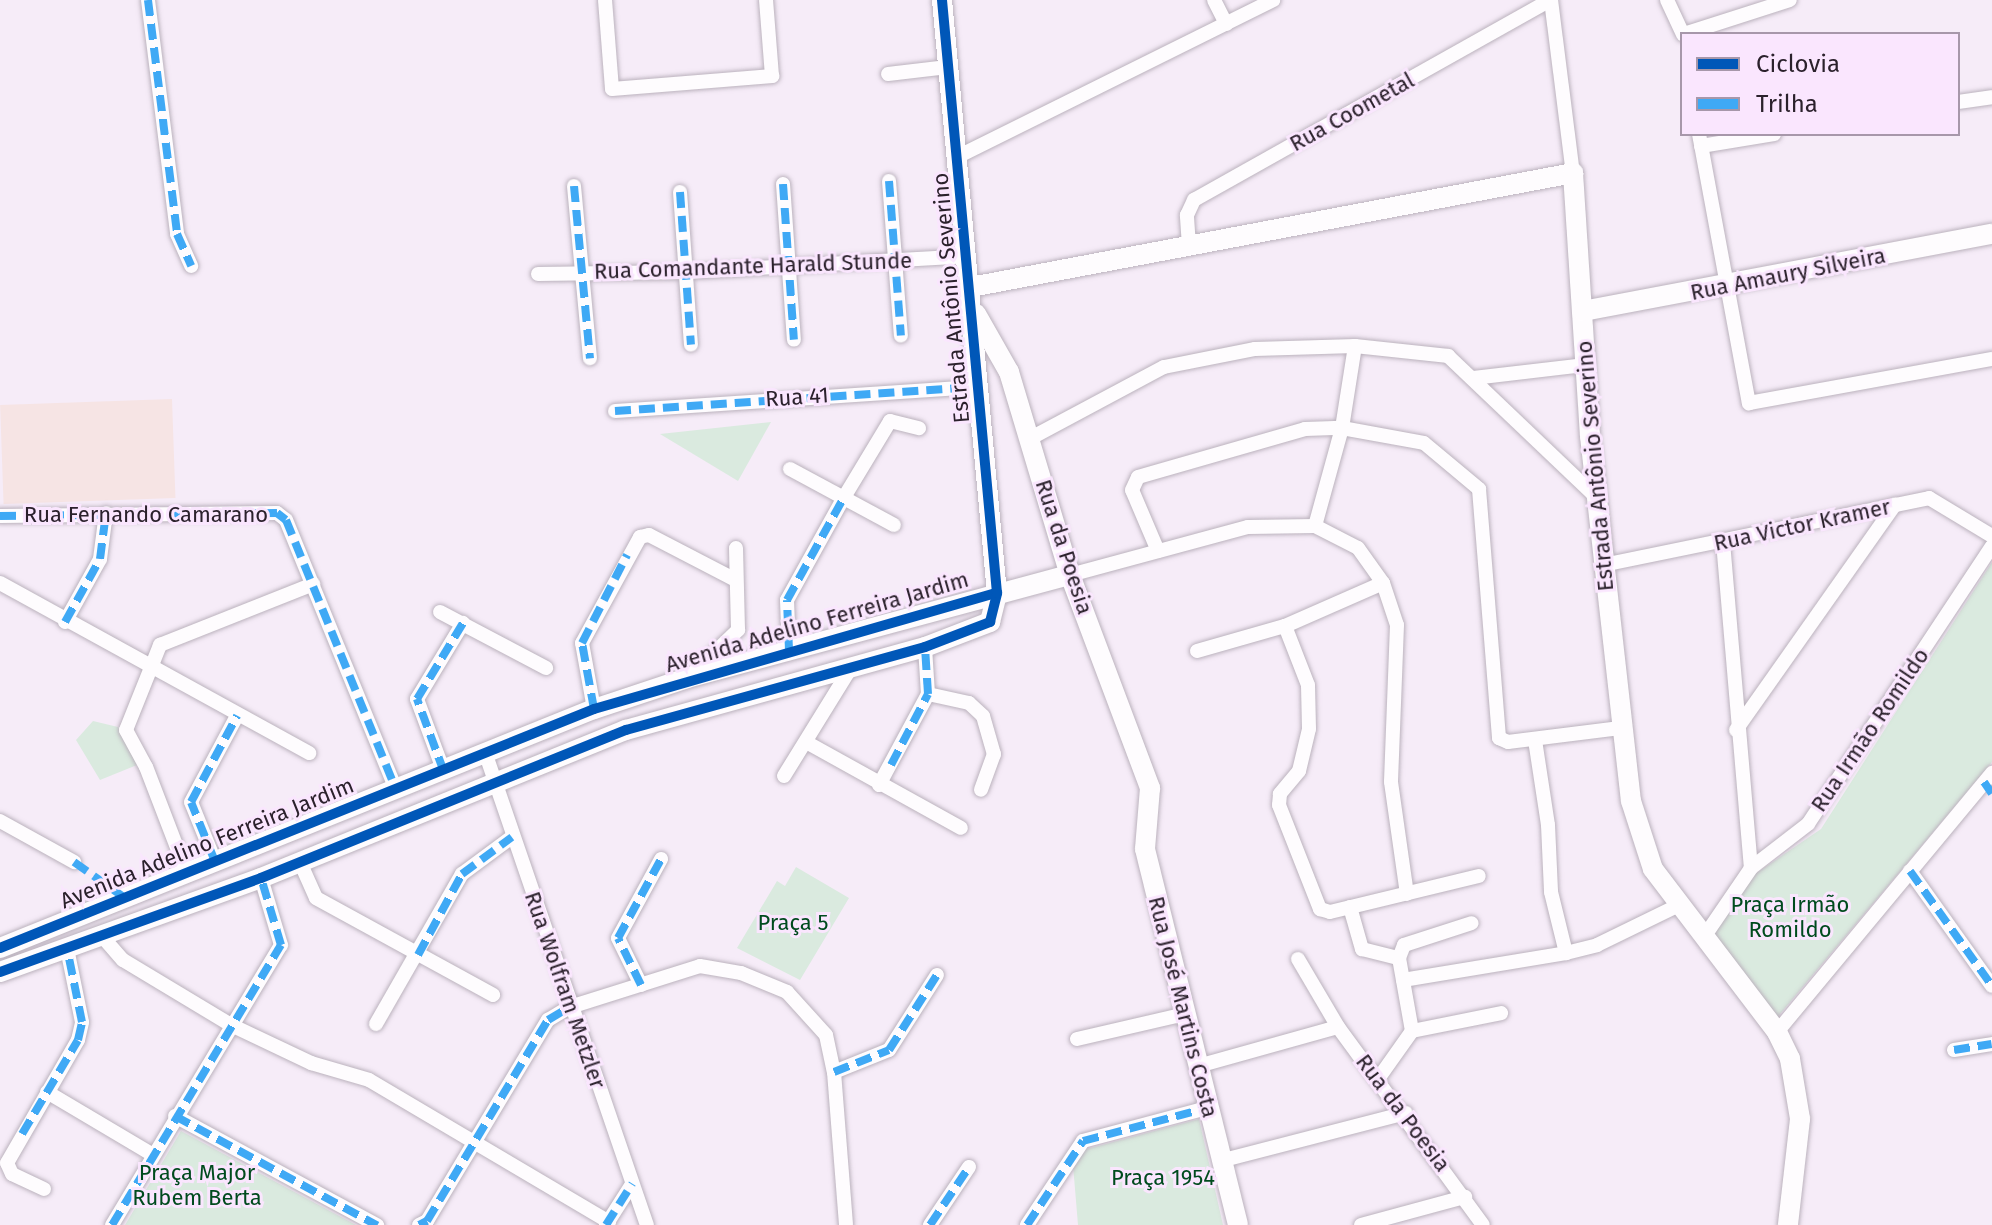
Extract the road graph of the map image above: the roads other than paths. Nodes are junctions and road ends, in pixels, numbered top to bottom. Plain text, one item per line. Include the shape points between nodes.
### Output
1 (148, 0) edge
2 (605, 0) edge
3 (766, 0) edge
4 (942, 0) edge
5 (1214, 0) edge
6 (1273, 0) edge
7 (1551, 0) edge
8 (1667, 0) edge
9 (1790, 0) edge
10 (1226, 24) junction
11 (1683, 32) edge
12 (1690, 32) edge
13 (948, 67) junction
14 (888, 74) dead end
15 (1992, 97) edge
16 (1960, 102) edge
17 (1749, 136) edge
18 (1700, 140) edge
19 (959, 156) junction
20 (1573, 173) junction
21 (889, 181) dead end
22 (783, 184) dead end
23 (574, 186) dead end
24 (680, 192) dead end
25 (1992, 234) edge
26 (1189, 246) junction
27 (967, 256) junction
28 (895, 261) junction
29 (191, 266) dead end
30 (788, 267) junction
31 (685, 272) junction
32 (538, 274) dead end
33 (584, 274) junction
34 (1731, 285) junction
35 (971, 287) junction
36 (973, 309) junction
37 (1583, 311) junction
38 (901, 336) dead end
39 (794, 340) dead end
40 (691, 345) dead end
41 (1355, 346) junction
42 (590, 358) dead end
43 (1992, 359) edge
44 (1585, 365) junction
45 (1474, 378) junction
46 (979, 387) junction
47 (615, 411) dead end
48 (919, 428) dead end
49 (1342, 428) junction
50 (1029, 439) junction
51 (790, 469) dead end
52 (1596, 497) junction
53 (843, 499) junction
54 (1895, 505) junction
55 (106, 513) junction
56 (0, 516) edge
57 (894, 525) dead end
58 (1315, 526) junction
59 (1992, 536) edge
60 (1723, 542) junction
61 (1992, 546) edge
62 (736, 548) dead end
63 (1158, 551) junction
64 (1603, 565) junction
65 (1070, 575) junction
66 (734, 579) junction
67 (0, 583) edge
68 (1383, 583) junction
69 (313, 584) junction
70 (997, 593) junction
71 (440, 612) dead end
72 (65, 622) junction
73 (463, 623) junction
74 (1285, 626) junction
75 (925, 647) junction
76 (789, 650) junction
77 (1197, 651) dead end
78 (852, 666) junction
79 (546, 668) dead end
80 (153, 671) junction
81 (687, 678) junction
82 (928, 694) junction
83 (594, 709) junction
84 (237, 716) junction
85 (1620, 728) junction
86 (1736, 730) junction
87 (1535, 740) junction
88 (806, 742) junction
89 (309, 753) dead end
90 (486, 755) junction
91 (444, 772) junction
92 (784, 776) dead end
93 (1989, 783) edge
94 (494, 784) junction
95 (879, 785) junction
96 (1150, 788) joint
97 (396, 789) junction
98 (981, 790) dead end
99 (0, 821) edge
100 (961, 828) dead end
101 (512, 837) junction
102 (214, 859) junction
103 (661, 859) dead end
104 (74, 862) dead end
105 (300, 862) junction
106 (1751, 868) junction
107 (186, 871) junction
108 (1910, 871) junction
109 (1479, 876) dead end
110 (261, 878) junction
111 (147, 886) junction
112 (1407, 894) junction
113 (205, 898) junction
114 (1677, 906) junction
115 (1350, 907) junction
116 (160, 915) junction
117 (1472, 923) dead end
118 (101, 935) junction
119 (1704, 937) junction
120 (0, 948) edge
121 (67, 948) junction
122 (1566, 953) junction
123 (418, 955) junction
124 (1399, 958) junction
125 (1298, 959) dead end
126 (0, 972) edge
127 (937, 975) dead end
128 (1403, 980) junction
129 (641, 985) junction
130 (1992, 986) edge
131 (493, 995) dead end
132 (570, 1007) junction
133 (1501, 1013) dead end
134 (1185, 1014) junction
135 (376, 1024) dead end
136 (231, 1025) junction
137 (1338, 1027) junction
138 (1412, 1031) junction
139 (1777, 1032) junction
140 (1077, 1039) dead end
141 (1992, 1044) edge
142 (1954, 1050) dead end
143 (1198, 1066) junction
144 (834, 1072) junction
145 (1378, 1079) junction
146 (47, 1092) junction
147 (1207, 1108) junction
148 (1406, 1113) junction
149 (175, 1116) junction
150 (472, 1140) junction
151 (153, 1155) junction
152 (1220, 1161) junction
153 (969, 1167) dead end
154 (632, 1184) junction
155 (44, 1189) dead end
156 (1465, 1197) junction
157 (608, 1223) edge
158 (112, 1225) edge
159 (377, 1225) edge
160 (419, 1225) edge
161 (647, 1225) edge
162 (846, 1225) edge
163 (930, 1225) edge
164 (1027, 1225) edge
165 (1238, 1225) edge
166 (1361, 1225) edge
167 (1483, 1225) edge
168 (1788, 1225) edge

1 - 29 street via 177,234
2 - 3 street via 612,89 772,76
4 - 13 street, Estrada Antônio Severino
5 - 10 street
6 - 10 street
7 - 20 street
7 - 26 street, Rua Coometal via 1194,200 1187,215
8 - 11 street
9 - 12 street
10 - 19 street
13 - 14 street
13 - 19 street, Estrada Antônio Severino
15 - 16 street
17 - 18 street
18 - 34 street
19 - 27 street, Estrada Antônio Severino
20 - 26 street, Estrada Antônio Severino
20 - 37 street, Estrada Antônio Severino
21 - 28 street
22 - 30 street
23 - 33 street
24 - 31 street
25 - 34 street, Rua Amaury Silveira
26 - 35 street, Estrada Antônio Severino
27 - 28 street, Rua Comandante Harald Stunde
27 - 35 street, Estrada Antônio Severino
28 - 30 street, Rua Comandante Harald Stunde
28 - 38 street
30 - 31 street, Rua Comandante Harald Stunde
30 - 39 street
31 - 33 street, Rua Comandante Harald Stunde
31 - 40 street
32 - 33 street, Rua Comandante Harald Stunde
33 - 42 street
34 - 37 street, Rua Amaury Silveira
34 - 43 street via 1749,403
35 - 36 street, Estrada Antônio Severino
36 - 46 street, Estrada Antônio Severino
36 - 50 street, Rua da Poesia via 1009,372
37 - 44 street, Estrada Antônio Severino
41 - 45 street via 1448,356
41 - 49 street
41 - 50 street via 1255,349 1164,367
44 - 45 street
44 - 52 street, Estrada Antônio Severino
45 - 52 street
46 - 47 street, Rua 41
46 - 70 street, Estrada Antônio Severino
48 - 53 street via 890,421
49 - 58 street
49 - 63 street via 1305,429 1138,477 1132,490
49 - 87 street via 1424,443 1479,489 1499,738
50 - 65 street, Rua da Poesia
51 - 53 street
52 - 64 street, Estrada Antônio Severino
53 - 57 street
53 - 76 street via 787,600
54 - 59 street, Rua Victor Kramer via 1929,498
54 - 60 street, Rua Victor Kramer
54 - 86 street
55 - 56 street, Rua Fernando Camarano
55 - 69 street, Rua Fernando Camarano via 277,513 286,520
55 - 72 street via 100,559
58 - 63 street via 1248,527
58 - 68 street via 1358,548
60 - 64 street, Rua Victor Kramer
60 - 86 street
61 - 106 street, Rua Irmão Romildo via 1808,824
62 - 66 street
63 - 65 street
64 - 85 street, Estrada Antônio Severino
65 - 70 street, Avenida Adelino Ferreira Jardim
65 - 96 street, Rua da Poesia
66 - 81 street via 734,639
66 - 83 street via 649,535 640,537 582,643
67 - 72 street
68 - 74 street
68 - 112 street via 1397,625 1391,782
69 - 80 street via 167,639 160,645
69 - 97 street, Rua Fernando Camarano
70 - 75 street, Avenida Adelino Ferreira Jardim via 990,622
70 - 76 street, Avenida Adelino Ferreira Jardim
71 - 73 street
72 - 80 street
73 - 79 street
73 - 91 street via 417,699
74 - 77 street
74 - 115 street via 1308,685 1309,729 1299,771 1280,794 1279,805 1320,909
75 - 78 street, Avenida Adelino Ferreira Jardim
75 - 82 street
76 - 81 street, Avenida Adelino Ferreira Jardim
78 - 88 street
78 - 94 street, Avenida Adelino Ferreira Jardim via 626,730
80 - 84 street
80 - 107 street via 126,730
81 - 83 street, Avenida Adelino Ferreira Jardim
82 - 95 street
82 - 98 street via 969,703 983,716 994,754
83 - 90 street, Avenida Adelino Ferreira Jardim
84 - 89 street
84 - 102 street via 191,802
85 - 87 street
85 - 114 street, Estrada Antônio Severino via 1638,834
86 - 106 street
87 - 122 street via 1548,825 1551,892
88 - 92 street
88 - 95 street
90 - 91 street, Avenida Adelino Ferreira Jardim
90 - 94 street, Rua Wolfram Metzler
91 - 97 street, Avenida Adelino Ferreira Jardim
93 - 108 street
94 - 101 street, Rua Wolfram Metzler
94 - 105 street, Avenida Adelino Ferreira Jardim
95 - 100 street
96 - 134 street, Rua José Martins Costa via 1145,849
97 - 102 street, Avenida Adelino Ferreira Jardim
99 - 104 street
101 - 123 street via 462,874
101 - 132 street, Rua Wolfram Metzler
102 - 107 street, Avenida Adelino Ferreira Jardim
103 - 129 street via 618,938
105 - 110 street, Avenida Adelino Ferreira Jardim
105 - 123 street via 316,898
106 - 119 street, Rua Irmão Romildo
107 - 111 street, Avenida Adelino Ferreira Jardim
107 - 113 street via 185,888
108 - 130 street
108 - 139 street
109 - 112 street
110 - 113 street, Avenida Adelino Ferreira Jardim
110 - 136 street via 281,945
111 - 116 street via 157,898
111 - 120 street, Avenida Adelino Ferreira Jardim
112 - 115 street
113 - 116 street, Avenida Adelino Ferreira Jardim
114 - 119 street, Estrada Antônio Severino
114 - 122 street via 1597,945
115 - 124 street via 1362,949
116 - 118 street, Avenida Adelino Ferreira Jardim
117 - 124 street via 1410,942
118 - 121 street, Avenida Adelino Ferreira Jardim
118 - 136 street via 123,960
119 - 139 street, Estrada Antônio Severino
121 - 126 street, Avenida Adelino Ferreira Jardim
121 - 146 street via 82,1022 78,1040
122 - 128 street
123 - 131 street
123 - 135 street
124 - 128 street
125 - 137 street, Rua da Poesia
127 - 144 street via 889,1050
128 - 138 street
129 - 132 street
129 - 144 street via 700,966 741,973 787,992 826,1035
132 - 150 street via 548,1020
132 - 154 street, Rua Wolfram Metzler
133 - 138 street
134 - 140 street
134 - 143 street, Rua José Martins Costa
136 - 149 street
136 - 150 street via 311,1063 369,1080
137 - 143 street
137 - 145 street, Rua da Poesia
138 - 145 street
139 - 168 street, Estrada Antônio Severino via 1798,1090
141 - 142 street
143 - 147 street, Rua José Martins Costa
144 - 162 street
145 - 148 street, Rua da Poesia
146 - 151 street
146 - 155 street via 7,1163 12,1174
147 - 152 street, Rua José Martins Costa
147 - 164 street via 1083,1141
148 - 152 street
148 - 156 street, Rua da Poesia
149 - 151 street
149 - 159 street
150 - 157 street
150 - 160 street via 427,1221
151 - 158 street
152 - 165 street, Rua José Martins Costa
153 - 163 street
154 - 157 street
154 - 161 street, Rua Wolfram Metzler
156 - 166 street
156 - 167 street, Rua da Poesia

